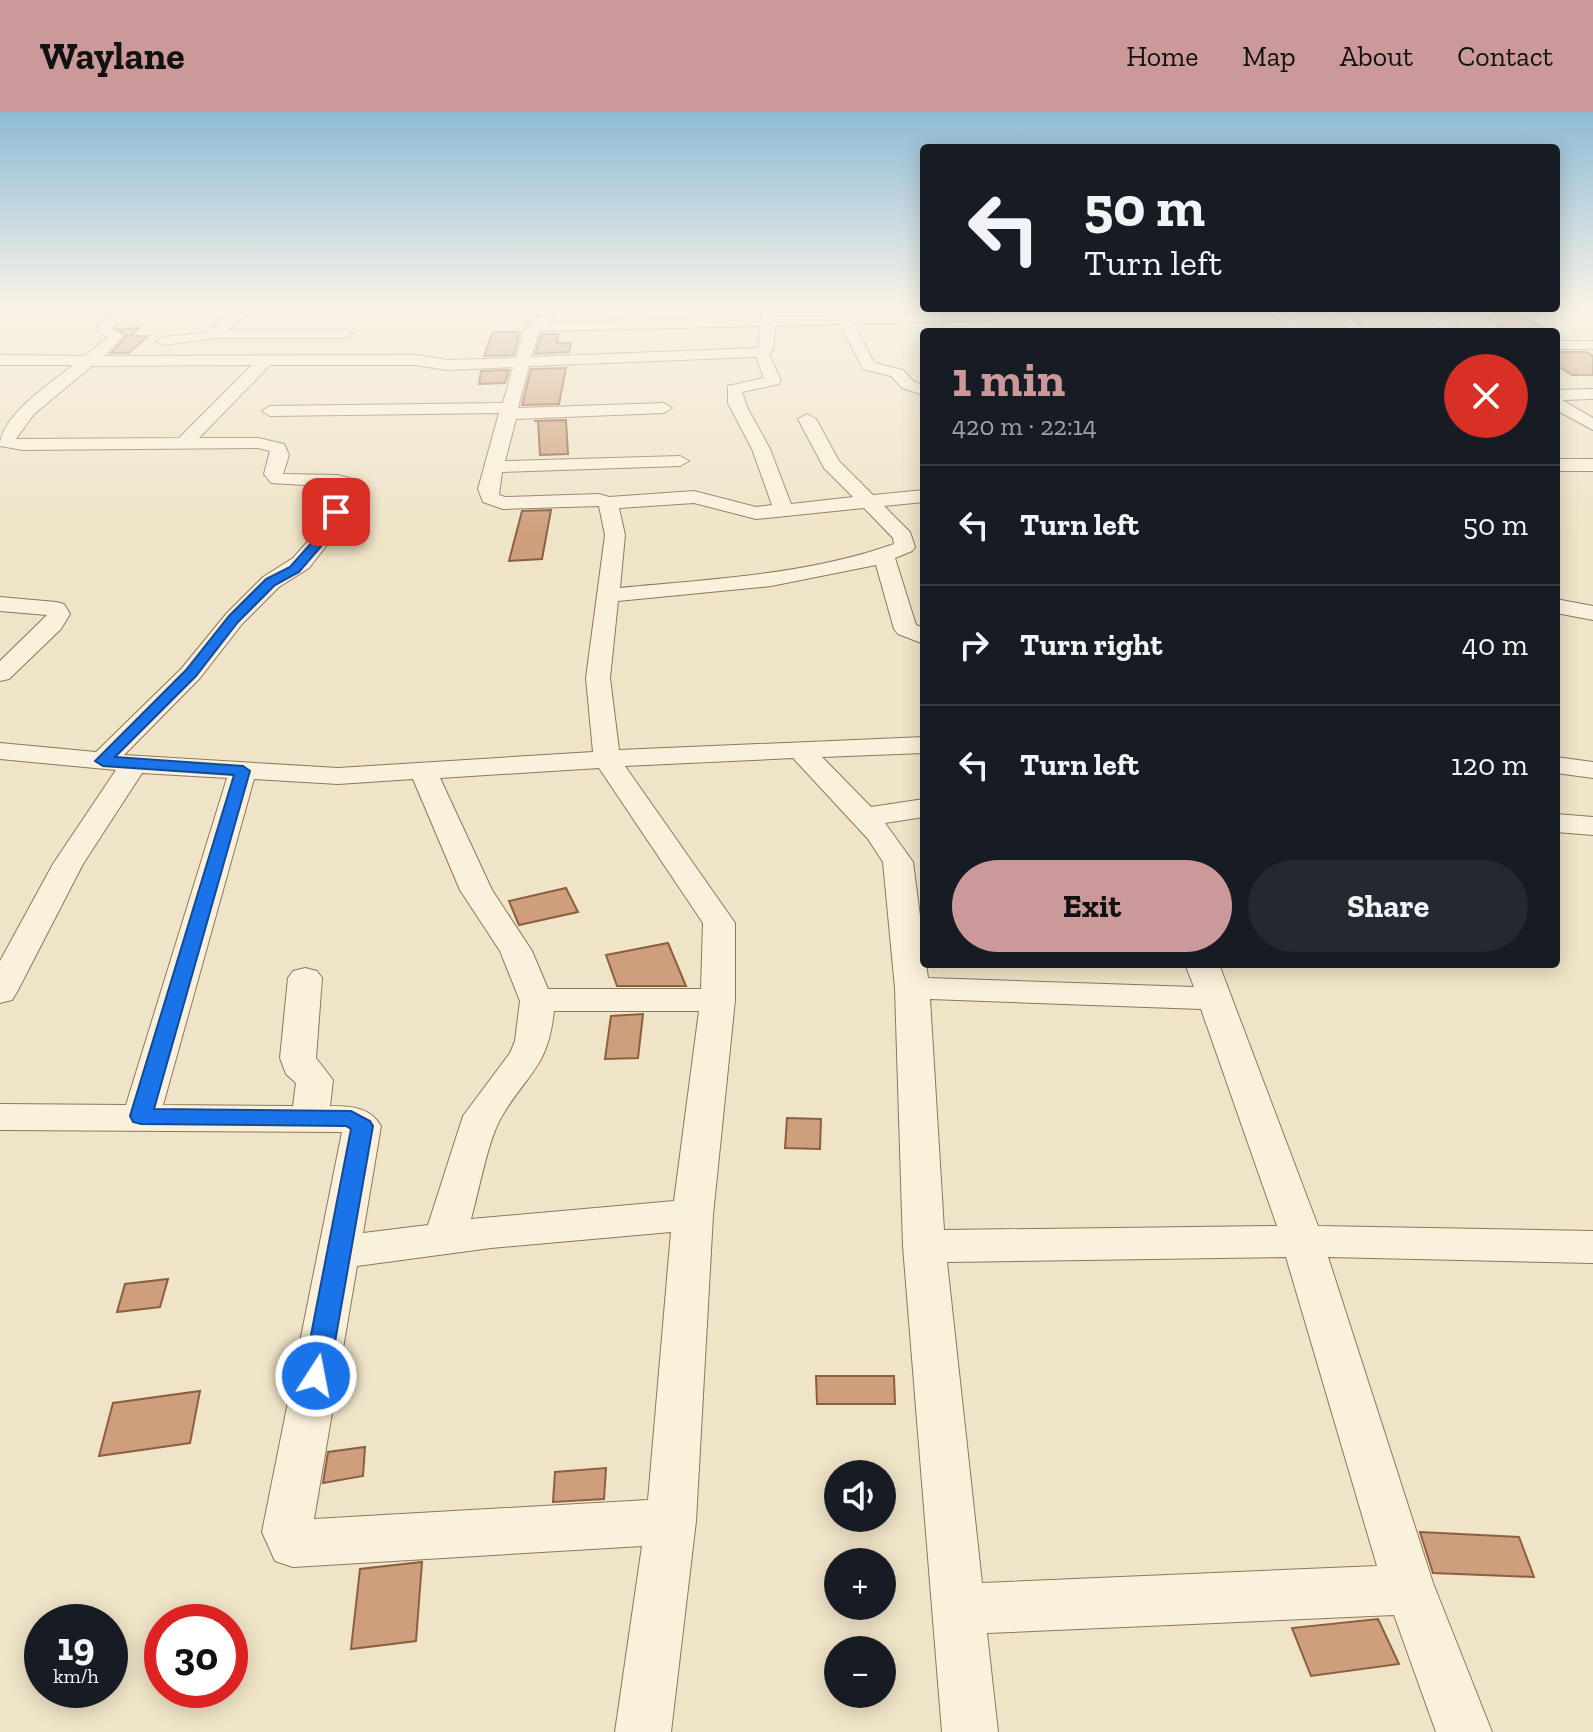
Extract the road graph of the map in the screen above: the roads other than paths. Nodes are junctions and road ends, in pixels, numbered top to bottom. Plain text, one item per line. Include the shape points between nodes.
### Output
1 (63, 382) edge
2 (245, 382) edge
3 (430, 382) edge
4 (515, 382) edge
5 (770, 382) edge
6 (1593, 394) edge
7 (1560, 395) edge
8 (1560, 405) edge
9 (664, 408) dead end
10 (415, 409) junction
11 (270, 411) dead end
12 (508, 411) junction
13 (0, 413) edge
14 (25, 413) junction
15 (807, 419) dead end
16 (1593, 425) edge
17 (185, 442) junction
18 (680, 461) dead end
19 (1560, 465) edge
20 (1593, 465) edge
21 (494, 467) junction
22 (920, 496) edge
23 (866, 502) junction
24 (608, 503) junction
25 (784, 512) junction
26 (884, 556) junction
27 (606, 596) junction
28 (1593, 602) edge
29 (0, 604) edge
30 (1560, 605) edge
31 (1560, 606) edge
32 (1593, 613) edge
33 (920, 635) edge
34 (0, 674) edge
35 (920, 745) edge
36 (800, 750) junction
37 (0, 751) edge
38 (607, 759) junction
39 (103, 761) junction
40 (134, 764) junction
41 (1560, 766) edge
42 (1593, 770) edge
43 (243, 771) junction
44 (439, 771) junction
45 (920, 809) edge
46 (865, 817) junction
47 (1560, 823) edge
48 (1593, 826) edge
49 (305, 978) dead end
50 (1209, 982) edge
51 (912, 988) junction
52 (0, 992) edge
53 (538, 998) junction
54 (718, 1000) junction
55 (141, 1116) junction
56 (0, 1117) edge
57 (310, 1118) junction
58 (693, 1215) junction
59 (445, 1237) junction
60 (1302, 1241) junction
61 (924, 1246) junction
62 (1593, 1247) edge
63 (340, 1252) junction
64 (671, 1521) junction
65 (1411, 1595) junction
66 (959, 1609) junction
67 (643, 1732) edge
68 (970, 1732) edge
69 (1464, 1732) edge

1 - 14 street
2 - 17 street
3 - 10 street
4 - 12 street
5 - 25 street via 734,389 734,394
6 - 7 street
8 - 16 street
9 - 12 street
10 - 11 street via 316,404
10 - 12 street
12 - 21 street
13 - 14 street
14 - 17 street via 5,442
15 - 23 street via 831,464
17 - 39 street via 278,448 273,474 278,479 337,481 347,487 327,532 301,563 271,582 234,619 191,673
18 - 21 street
19 - 20 street
21 - 24 street via 488,489 493,500
22 - 23 street
23 - 25 street
23 - 26 street via 903,536 905,547
24 - 25 street via 694,497 756,513
24 - 27 street via 615,535
26 - 27 street via 748,582
26 - 33 street via 906,629
27 - 38 street via 598,678
28 - 30 street
29 - 34 street via 41,606 59,614
31 - 32 street
35 - 36 street
36 - 38 street
36 - 46 street
37 - 39 street
38 - 44 street
38 - 54 street via 719,923
39 - 40 street
40 - 43 street
40 - 52 street via 68,864
41 - 42 street
43 - 44 street via 338,776
43 - 55 street
44 - 53 street via 476,890 516,951
45 - 46 street
46 - 51 street via 898,862
47 - 48 street
49 - 57 street via 298,1058 315,1080
50 - 51 street
50 - 60 street
51 - 61 street
53 - 54 street
53 - 59 street via 533,1041 482,1116
54 - 58 street
55 - 56 street
55 - 57 street
57 - 63 street via 351,1119 362,1126
58 - 59 street
58 - 64 street
59 - 63 street
60 - 61 street
60 - 62 street
60 - 65 street
61 - 66 street
63 - 64 street via 288,1540 293,1544
64 - 67 street
65 - 66 street via 1394,1588
65 - 69 street
66 - 68 street

